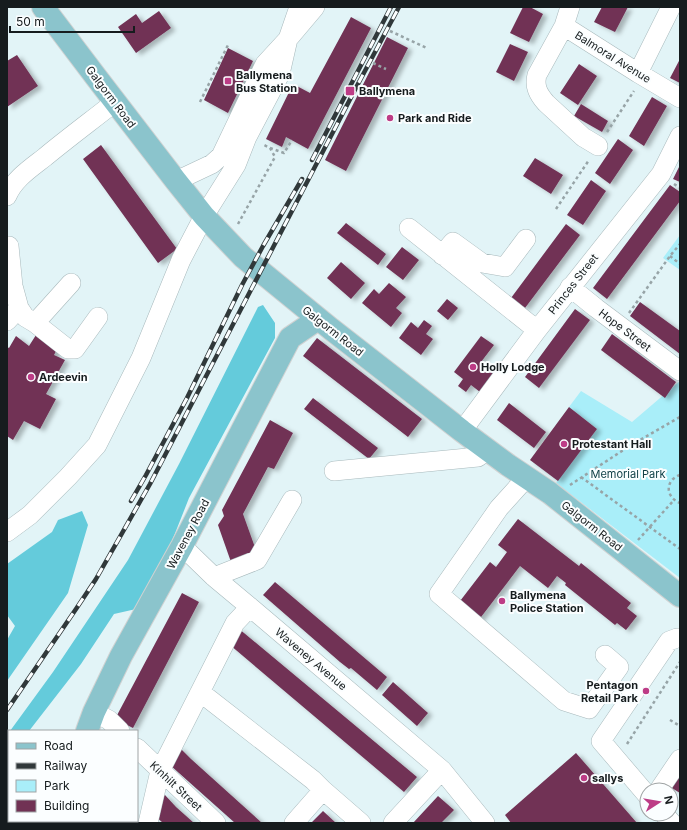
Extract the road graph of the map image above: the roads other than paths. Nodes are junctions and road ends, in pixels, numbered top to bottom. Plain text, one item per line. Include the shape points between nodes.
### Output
1 (43, 7) edge
2 (299, 7) edge
3 (315, 7) edge
4 (570, 7) edge
5 (671, 7) edge
6 (564, 26) junction
7 (288, 39) junction
8 (638, 73) junction
9 (680, 98) edge
10 (115, 102) junction
11 (680, 136) edge
12 (598, 146) dead end
13 (176, 182) junction
14 (7, 196) edge
15 (204, 216) junction
16 (409, 228) dead end
17 (526, 239) dead end
18 (8, 244) edge
19 (442, 255) junction
20 (71, 283) dead end
21 (570, 287) junction
22 (291, 297) junction
23 (13, 315) edge
24 (98, 317) dead end
25 (318, 319) junction
26 (35, 323) junction
27 (537, 330) junction
28 (290, 338) junction
29 (680, 372) edge
30 (462, 431) junction
31 (487, 450) junction
32 (334, 471) dead end
33 (527, 477) junction
34 (292, 500) dead end
35 (7, 532) edge
36 (182, 546) junction
37 (214, 577) junction
38 (680, 596) edge
39 (250, 607) junction
40 (680, 638) edge
41 (605, 655) dead end
42 (200, 692) junction
43 (91, 722) edge
44 (119, 730) edge
45 (138, 749) edge
46 (680, 759) edge
47 (442, 770) junction
48 (160, 771) junction
49 (664, 782) edge
50 (639, 786) edge
51 (323, 790) junction
52 (148, 823) edge
53 (216, 823) edge
54 (294, 823) edge
55 (361, 823) edge
56 (393, 823) edge
57 (485, 823) edge

1 - 10 main road, Galgorm Road
2 - 7 street
3 - 7 street
4 - 6 street, Balmoral Avenue
5 - 8 street
6 - 8 street, Balmoral Avenue
6 - 12 street via 537,75 536,87 546,103 583,137
7 - 13 street via 265,64 221,156 212,164
7 - 15 street via 280,74 247,137 236,165
8 - 9 street, Balmoral Avenue
10 - 13 main road, Galgorm Road
10 - 14 street via 23,175
11 - 21 street, Princes Street via 661,174
13 - 15 main road, Galgorm Road
15 - 22 main road, Galgorm Road via 243,257
15 - 35 street via 181,260 141,358 97,445 30,516
16 - 19 street
17 - 19 street via 505,267 482,263 453,242
18 - 23 street via 14,286
19 - 27 street
20 - 26 street
21 - 27 street, Princes Street
21 - 29 street, Hope Street
22 - 25 main road, Galgorm Road
22 - 28 main road, Waveney Road
23 - 26 street via 25,317
24 - 26 street via 75,349 68,349
25 - 28 main road, Waveney Road
25 - 30 main road, Galgorm Road
27 - 30 street, Princes Street
28 - 36 main road, Waveney Road
30 - 31 main road, Galgorm Road
31 - 32 street via 478,457
31 - 33 main road, Galgorm Road
33 - 38 main road, Galgorm Road
33 - 41 street via 499,508 439,594 564,701 589,709 619,666
34 - 37 street via 257,560
36 - 37 street, Waveney Avenue
36 - 43 main road, Waveney Road via 121,656
37 - 39 street, Waveney Avenue
39 - 42 street via 235,623
39 - 47 street, Waveney Avenue
40 - 50 street via 669,641 601,741
42 - 48 street
42 - 51 street
43 - 44 street via 109,720
45 - 48 street, Kinhilt Street
46 - 49 street
47 - 56 street
47 - 57 street, Waveney Avenue
48 - 52 street
48 - 53 street, Kinhilt Street
51 - 54 street
51 - 55 street

